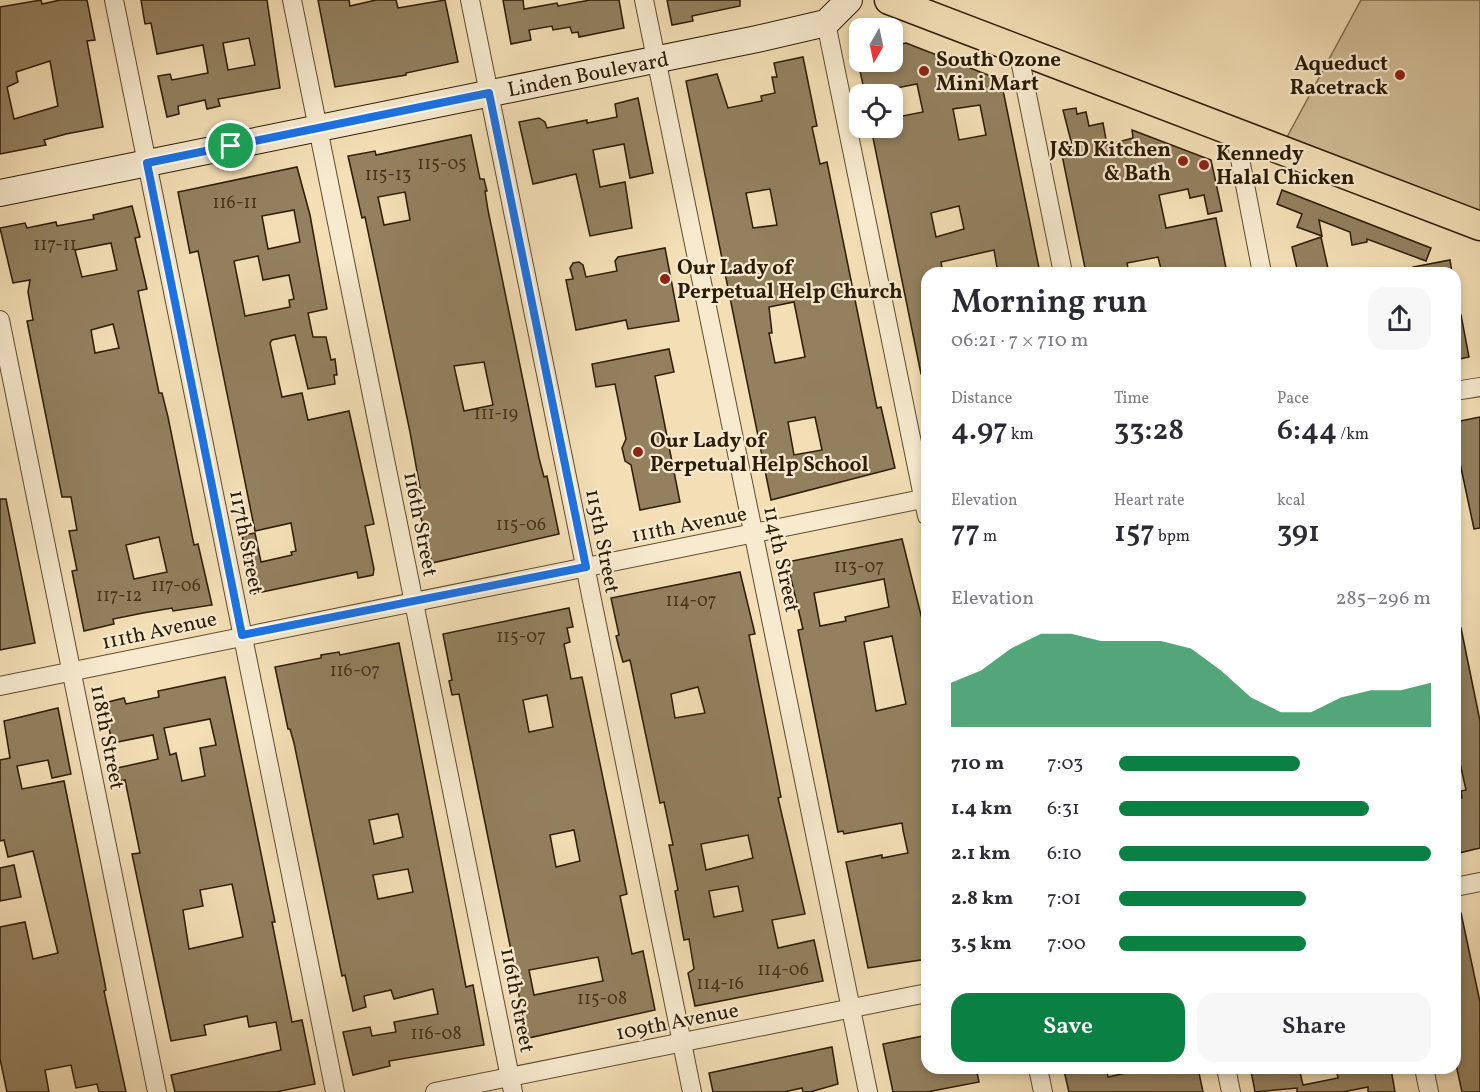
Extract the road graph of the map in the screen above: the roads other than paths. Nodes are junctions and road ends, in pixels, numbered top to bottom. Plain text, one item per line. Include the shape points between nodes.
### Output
1 (114, 0) edge
2 (292, 0) edge
3 (470, 0) edge
4 (644, 0) edge
5 (849, 0) edge
6 (889, 0) edge
7 (826, 23) junction
8 (1018, 50) junction
9 (657, 59) junction
10 (489, 93) junction
11 (318, 128) junction
12 (1235, 133) junction
13 (147, 163) junction
14 (0, 193) edge
15 (1480, 226) edge
16 (1062, 267) edge
17 (1261, 267) edge
18 (0, 320) edge
19 (1480, 387) edge
20 (1461, 391) edge
21 (921, 480) edge
22 (921, 505) edge
23 (754, 534) junction
24 (586, 567) junction
25 (414, 602) junction
26 (242, 635) junction
27 (72, 672) junction
28 (0, 686) edge
29 (1480, 882) edge
30 (1461, 886) edge
31 (921, 994) edge
32 (851, 1009) junction
33 (682, 1043) junction
34 (1039, 1074) edge
35 (1227, 1074) edge
36 (1425, 1074) edge
37 (512, 1084) edge
38 (157, 1092) edge
39 (335, 1092) edge
40 (435, 1092) edge
41 (692, 1092) edge
42 (868, 1092) edge
43 (1043, 1092) edge
44 (1231, 1092) edge
45 (1429, 1092) edge

1 - 13 street, 117th Street
2 - 11 street, 116th Street
3 - 10 street, 115th Street
4 - 9 street, 114th Street
5 - 7 main road
6 - 8 main road
7 - 9 main road, Linden Boulevard
7 - 21 street
8 - 12 main road
8 - 16 street
9 - 10 main road, Linden Boulevard
9 - 23 street, 114th Street
10 - 11 main road, Linden Boulevard
10 - 24 street, 115th Street
11 - 13 main road, Linden Boulevard
11 - 25 street, 116th Street
12 - 15 main road
12 - 17 street
13 - 14 main road, Linden Boulevard
13 - 26 street, 117th Street
18 - 27 street, 118th Street
19 - 20 street
22 - 23 street, 111th Avenue
23 - 24 street, 111th Avenue
23 - 32 street, 114th Street
24 - 25 street, 111th Avenue
24 - 33 street, 115th Street
25 - 26 street, 111th Avenue
25 - 37 street, 116th Street
26 - 27 street, 111th Avenue
26 - 39 street, 117th Street
27 - 28 street, 111th Avenue
27 - 38 street, 118th Street
29 - 30 street
31 - 32 street, 109th Avenue
32 - 33 street, 109th Avenue
32 - 42 street, 114th Street
33 - 37 street, 109th Avenue
33 - 41 street, 115th Street
34 - 43 street
35 - 44 street
36 - 45 street
37 - 40 street, 109th Avenue

